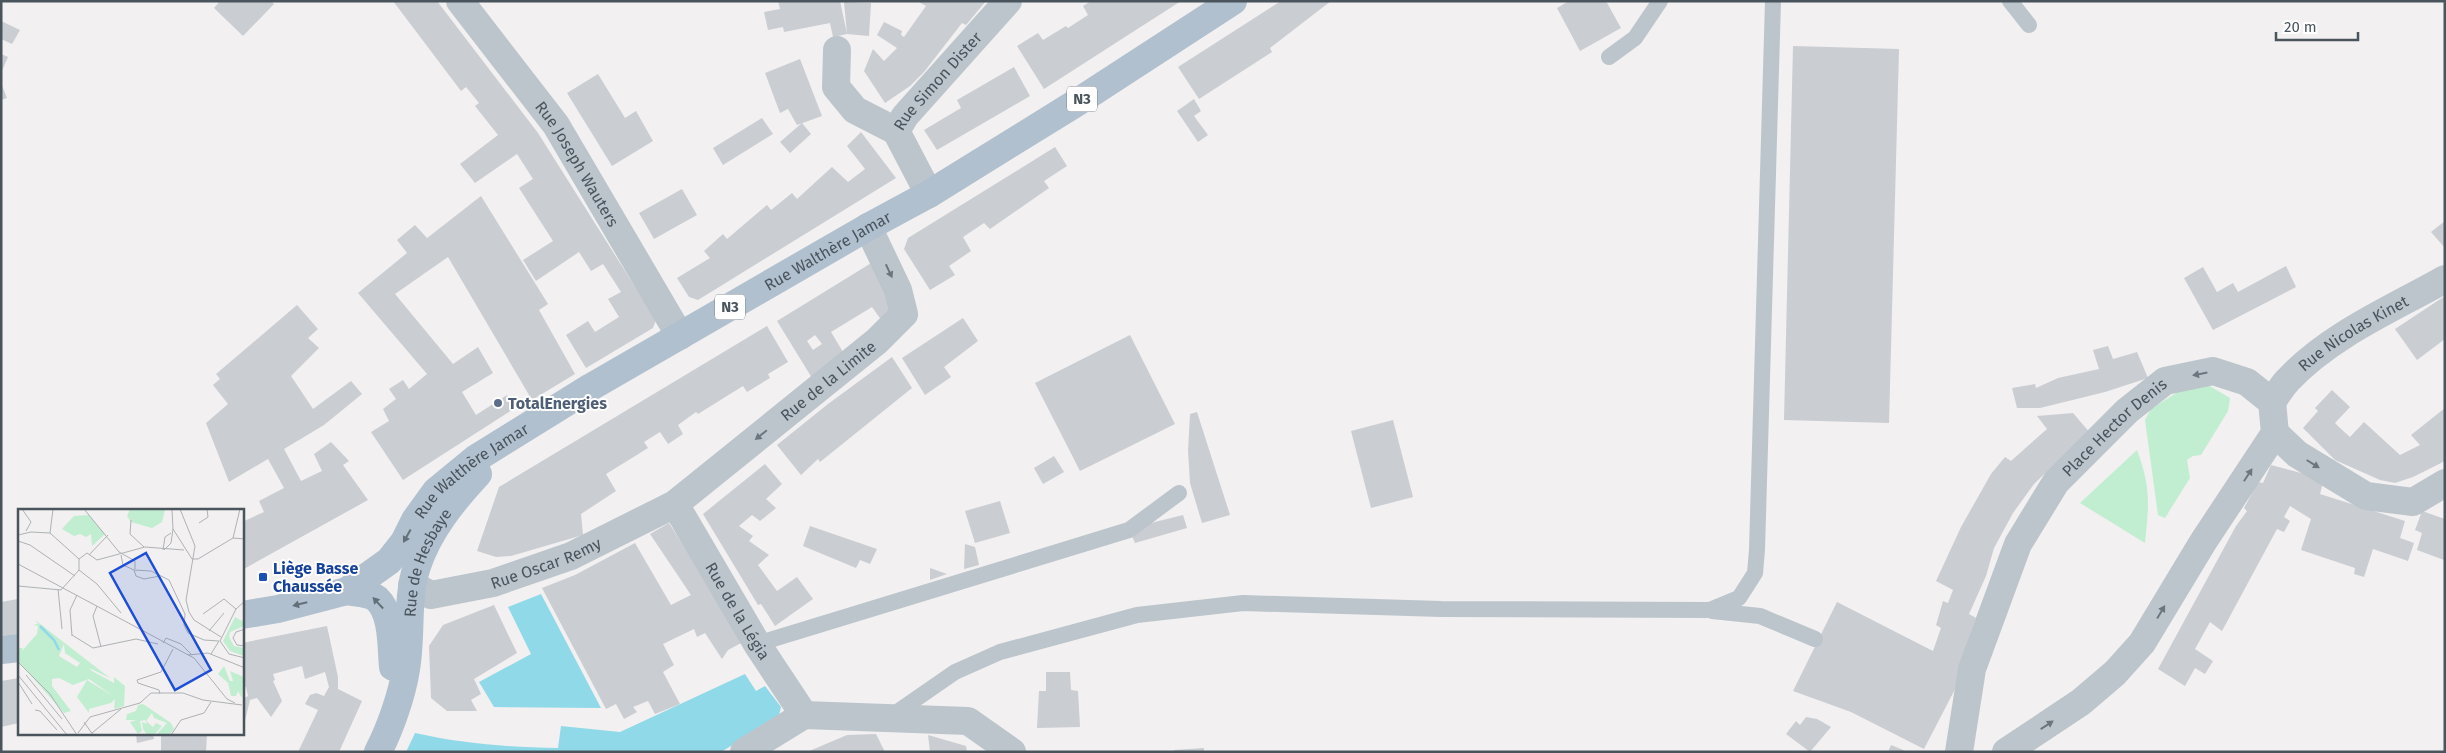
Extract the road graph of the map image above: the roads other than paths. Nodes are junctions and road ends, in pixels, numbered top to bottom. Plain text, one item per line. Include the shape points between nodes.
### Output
1 (460, 1) edge
2 (1008, 1) edge
3 (1233, 1) edge
4 (1660, 1) edge
5 (1772, 1) edge
6 (2010, 1) edge
7 (2029, 25) dead end
8 (837, 50) dead end
9 (1608, 57) dead end
10 (896, 131) junction
11 (929, 194) junction
12 (868, 226) junction
13 (2445, 279) edge
14 (680, 336) junction
15 (2272, 402) junction
16 (2275, 433) junction
17 (503, 444) junction
18 (2445, 483) edge
19 (1179, 493) dead end
20 (676, 504) junction
21 (412, 585) junction
22 (347, 592) junction
23 (1710, 610) junction
24 (244, 616) edge
25 (1815, 639) dead end
26 (757, 644) junction
27 (18, 648) edge
28 (1, 650) edge
29 (396, 703) junction
30 (804, 715) junction
31 (888, 718) junction
32 (378, 752) edge
33 (744, 752) edge
34 (1012, 752) edge
35 (1959, 752) edge
36 (2006, 752) edge

1 - 14 street, Rue Joseph Wauters via 556,126
2 - 10 street, Rue Simon Dister via 905,116
3 - 11 main road, Rue Walthère Jamar / N3
4 - 9 lane via 1635,38
5 - 23 lane via 1755,573 1739,598
6 - 7 lane
8 - 10 street via 836,87 855,110
10 - 11 street, Rue Simon Dister
11 - 12 main road, Rue Walthère Jamar / N3
12 - 14 main road, Rue Walthère Jamar / N3
12 -> 20 street, Rue de la Limite via 898,290 904,314 877,341
13 - 15 street, Rue Nicolas Kinet via 2323,350 2287,380
14 - 17 main road, Rue Walthère Jamar / N3 via 591,387
15 - 16 street
15 -> 35 street, Place Hector Denis via 2247,382 2213,371 2165,381 2127,411 2056,482 2018,544 1972,669
16 -> 18 street via 2297,454 2366,496 2413,502
36 -> 16 street via 2081,702 2115,673 2142,643 2203,542
17 - 21 main road, Rue de Hesbaye via 454,499 432,532
17 -> 22 main road, Rue Walthère Jamar / N3 via 446,481 430,498 389,561
19 - 26 lane via 1129,530
20 - 21 street, Rue Oscar Remy via 572,556 493,583 431,595
20 - 26 street, Rue de la Légia
21 - 29 main road, Rue de Hesbaye via 406,669
22 -> 24 main road, N3
29 -> 22 main road, Rue de Hesbaye via 386,613 377,600 368,595
23 - 25 lane via 1760,616
23 - 31 lane via 1441,609 1243,603 1136,615 1000,652 956,672
26 - 30 street, Rue de la Légia
27 - 28 main road
29 - 32 main road, Rue de Hesbaye
30 - 31 street
30 - 33 street
31 - 34 street via 968,722

